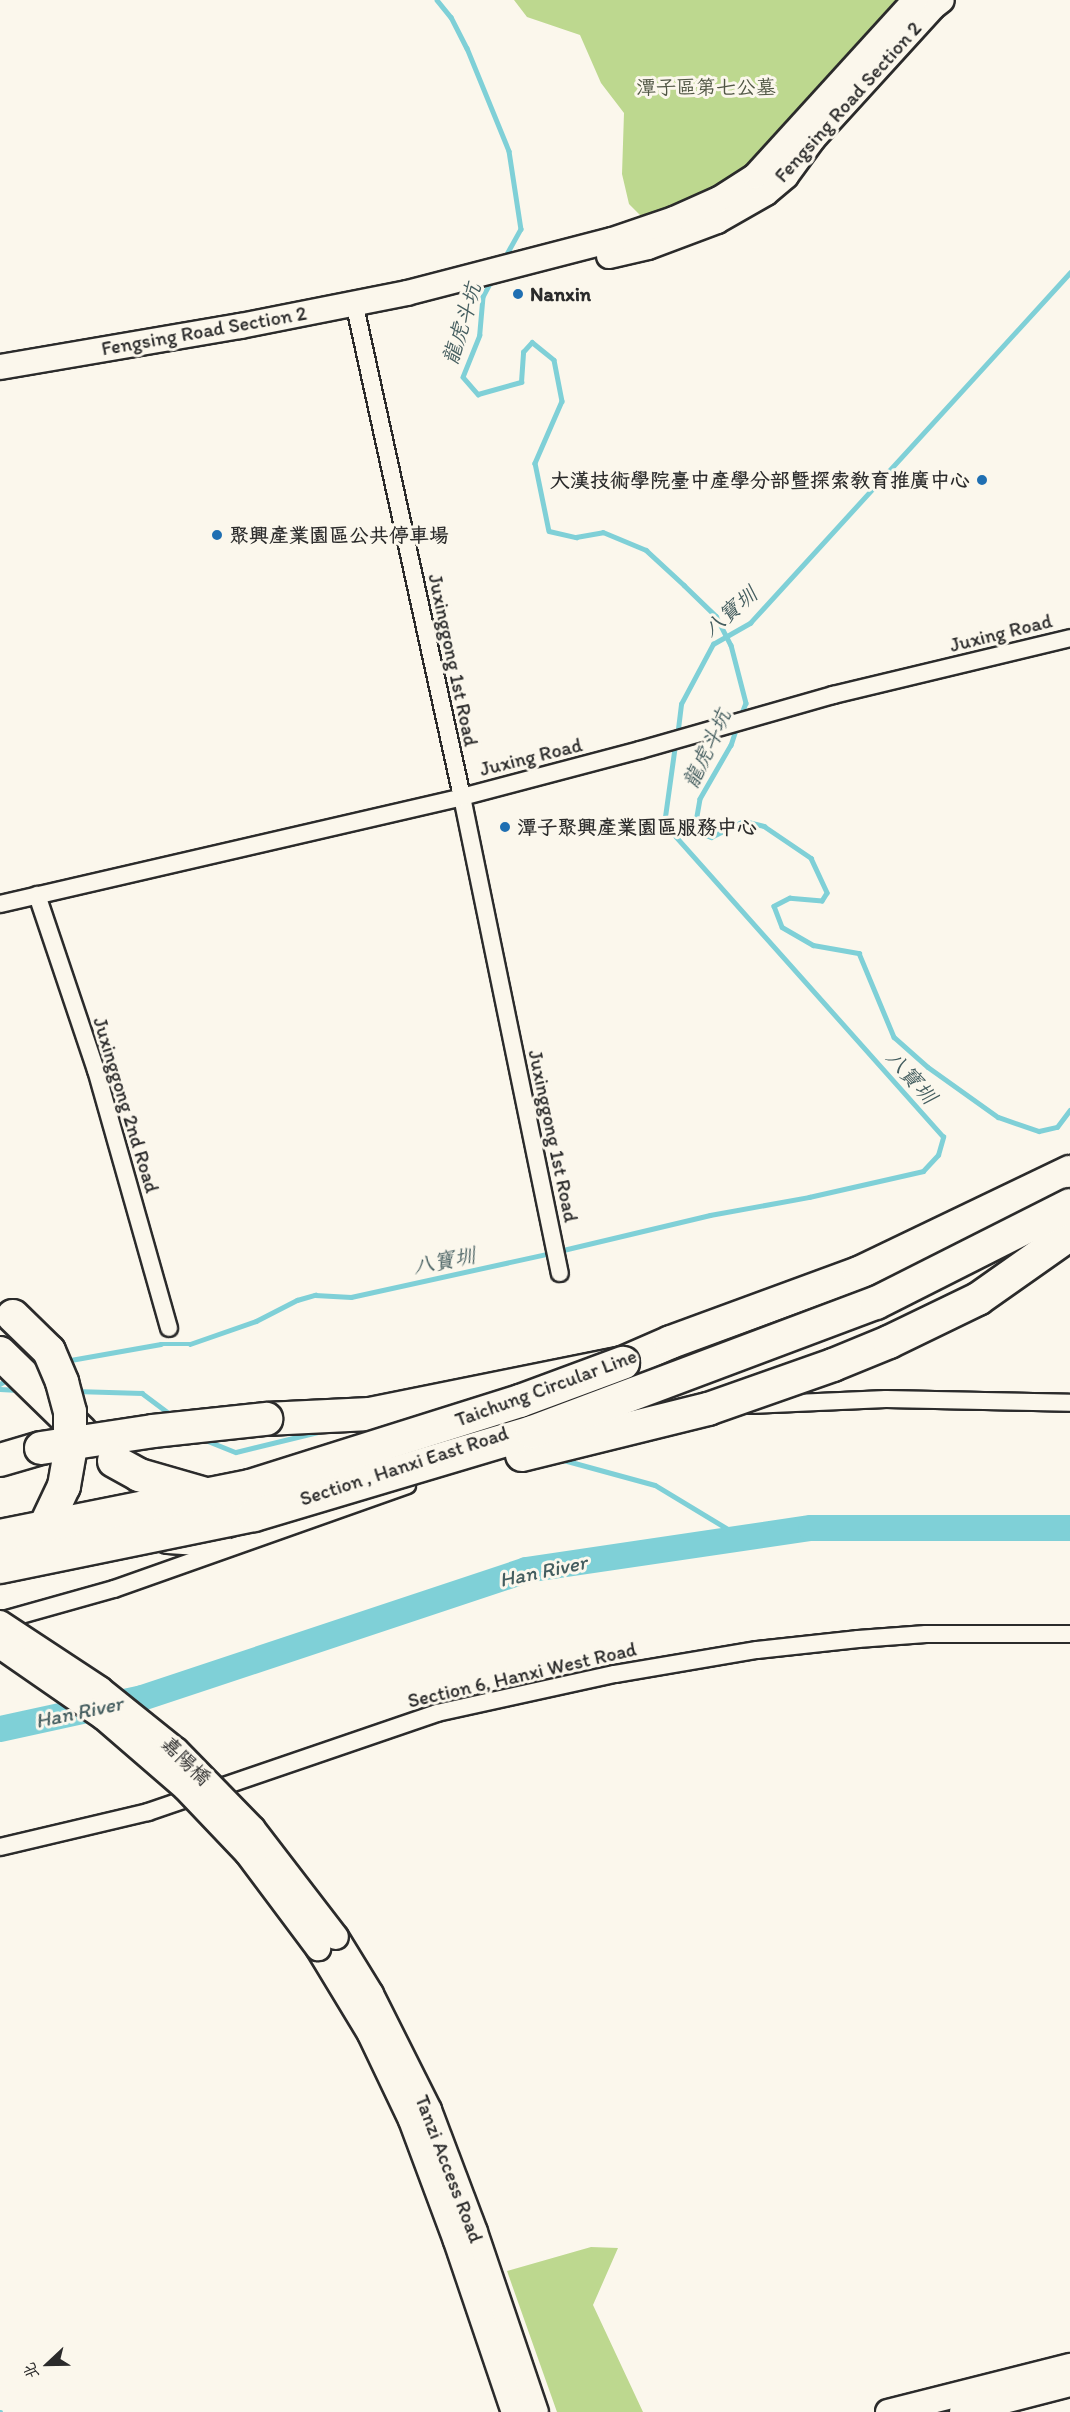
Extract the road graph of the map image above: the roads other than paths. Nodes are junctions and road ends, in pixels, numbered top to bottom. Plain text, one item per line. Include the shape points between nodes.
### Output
1 (915, 0) edge
2 (942, 0) edge
3 (494, 276) junction
4 (354, 302) junction
5 (0, 367) edge
6 (1070, 638) edge
7 (462, 796) junction
8 (37, 895) junction
9 (0, 904) edge
10 (1070, 1172) edge
11 (1070, 1204) edge
12 (1070, 1234) edge
13 (560, 1273) dead end
14 (7, 1312) edge
15 (169, 1328) dead end
16 (0, 1353) edge
17 (623, 1363) junction
18 (1070, 1403) edge
19 (0, 1460) edge
20 (412, 1486) junction
21 (0, 1521) edge
22 (0, 1536) edge
23 (0, 1567) edge
24 (0, 1582) edge
25 (0, 1622) edge
26 (1070, 1634) edge
27 (0, 1646) edge
28 (0, 1847) edge
29 (327, 1942) junction
30 (1070, 2366) edge
31 (1070, 2384) edge
32 (514, 2412) edge
33 (536, 2412) edge
34 (888, 2412) edge
35 (962, 2412) edge

1 - 3 street, Fengsing Road Section 2 via 755,176 719,200 612,240
2 - 3 street, Fengsing Road Section 2 via 813,139 786,176 766,193 717,221 648,247
3 - 4 street, Fengsing Road Section 2
4 - 5 street, Fengsing Road Section 2 via 241,326
4 - 7 street, Juxinggong 1st Road
6 - 7 street, Juxing Road via 832,695
7 - 8 street, Juxing Road
7 - 13 street, Juxinggong 1st Road
8 - 9 street, Juxing Road
8 - 15 street, Juxinggong 2nd Road via 96,1070
10 - 17 highway, Taichung Circular Line via 859,1273
11 - 23 highway, Taichung Circular Line, bridge via 876,1303 532,1432 254,1515
12 - 20 highway, bridge via 978,1299 833,1365 708,1409 602,1433
14 - 24 highway, bridge via 49,1352 68,1401 72,1435 58,1503 39,1539
16 - 20 highway, bridge via 114,1461 139,1475 196,1492
17 - 19 highway, bridge via 370,1414 266,1419 153,1431 41,1448
17 - 22 highway, Taichung Circular Line, bridge via 520,1401 250,1486
18 - 25 street via 770,1403 643,1420 489,1456 114,1589
20 - 21 highway via 215,1540 146,1536 59,1522
25 - 29 street, 嘉陽橋, bridge via 100,1689 176,1750 253,1829
26 - 28 street, Section 6, Hanxi West Road via 926,1634 858,1639 757,1650 615,1674 437,1713 148,1812
27 - 29 street, 嘉陽橋, bridge via 104,1718 185,1788
29 - 32 street, Tanzi Access Road via 411,2120
29 - 33 street, Tanzi Access Road via 376,2003 429,2110
30 - 34 street
31 - 35 street

